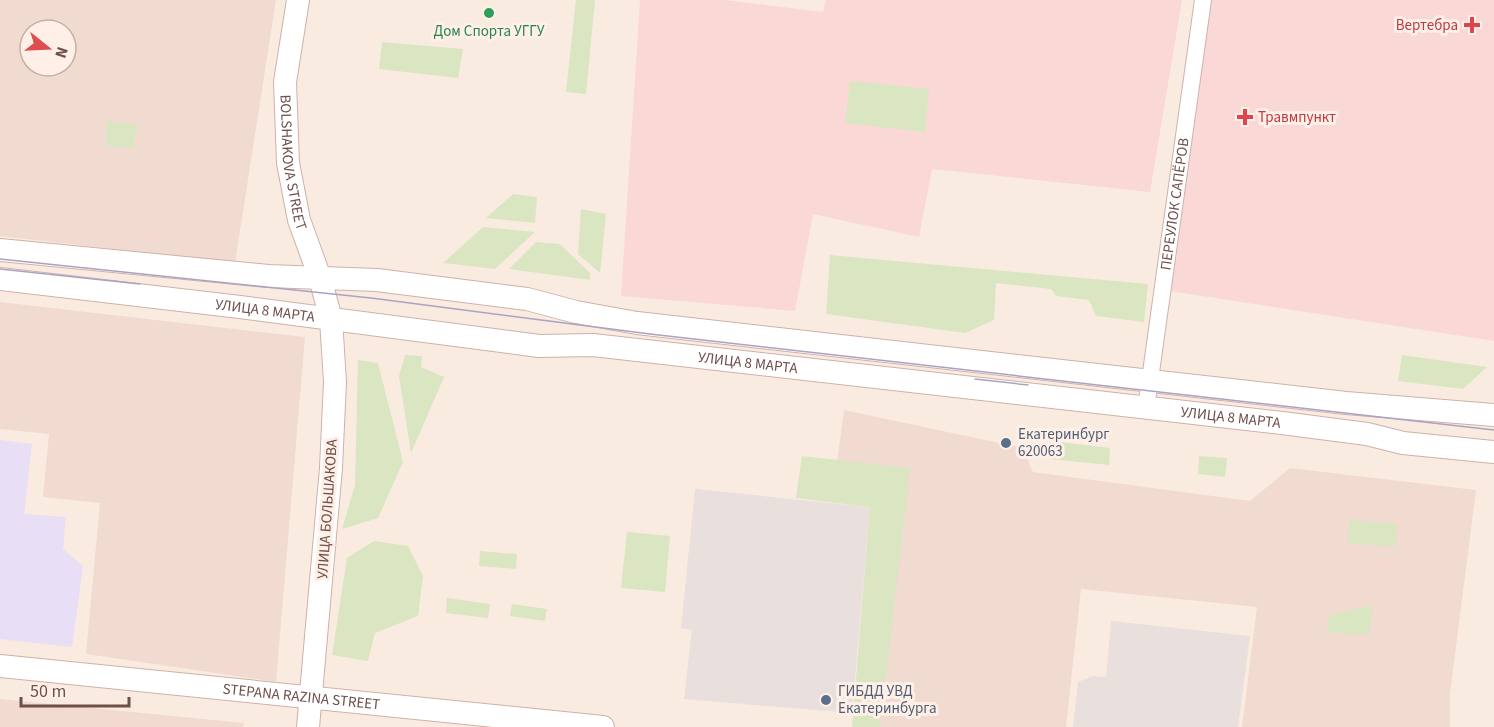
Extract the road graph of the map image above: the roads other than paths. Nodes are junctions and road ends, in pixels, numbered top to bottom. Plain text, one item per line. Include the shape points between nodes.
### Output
1 (298, 0) edge
2 (1203, 0) edge
3 (0, 250) edge
4 (320, 278) junction
5 (0, 279) edge
6 (331, 319) junction
7 (1150, 381) junction
8 (1146, 408) junction
9 (1494, 415) edge
10 (1494, 452) edge
11 (0, 666) edge
12 (311, 699) junction
13 (308, 727) edge
14 (603, 727) edge

1 - 4 main road, BOLSHAKOVA STREET via 285,82 288,163 299,220
2 - 7 street, ПЕРЕУЛОК САПЁРОВ
3 - 4 main road, УЛИЦА 8 МАРТА
4 - 6 main road, BOLSHAKOVA STREET
4 - 7 main road, УЛИЦА 8 МАРТА via 377,280 527,299 637,323
5 - 6 main road, УЛИЦА 8 МАРТА
6 - 8 main road, УЛИЦА 8 МАРТА via 539,346 594,345
6 - 12 main road, УЛИЦА БОЛЬШАКОВА via 333,440
7 - 8 street, ПЕРЕУЛОК САПЁРОВ
7 - 9 main road, УЛИЦА 8 МАРТА
8 - 10 main road, УЛИЦА 8 МАРТА
11 - 12 main road, STEPANA RAZINA STREET
12 - 13 main road
12 - 14 main road, STEPANA RAZINA STREET

